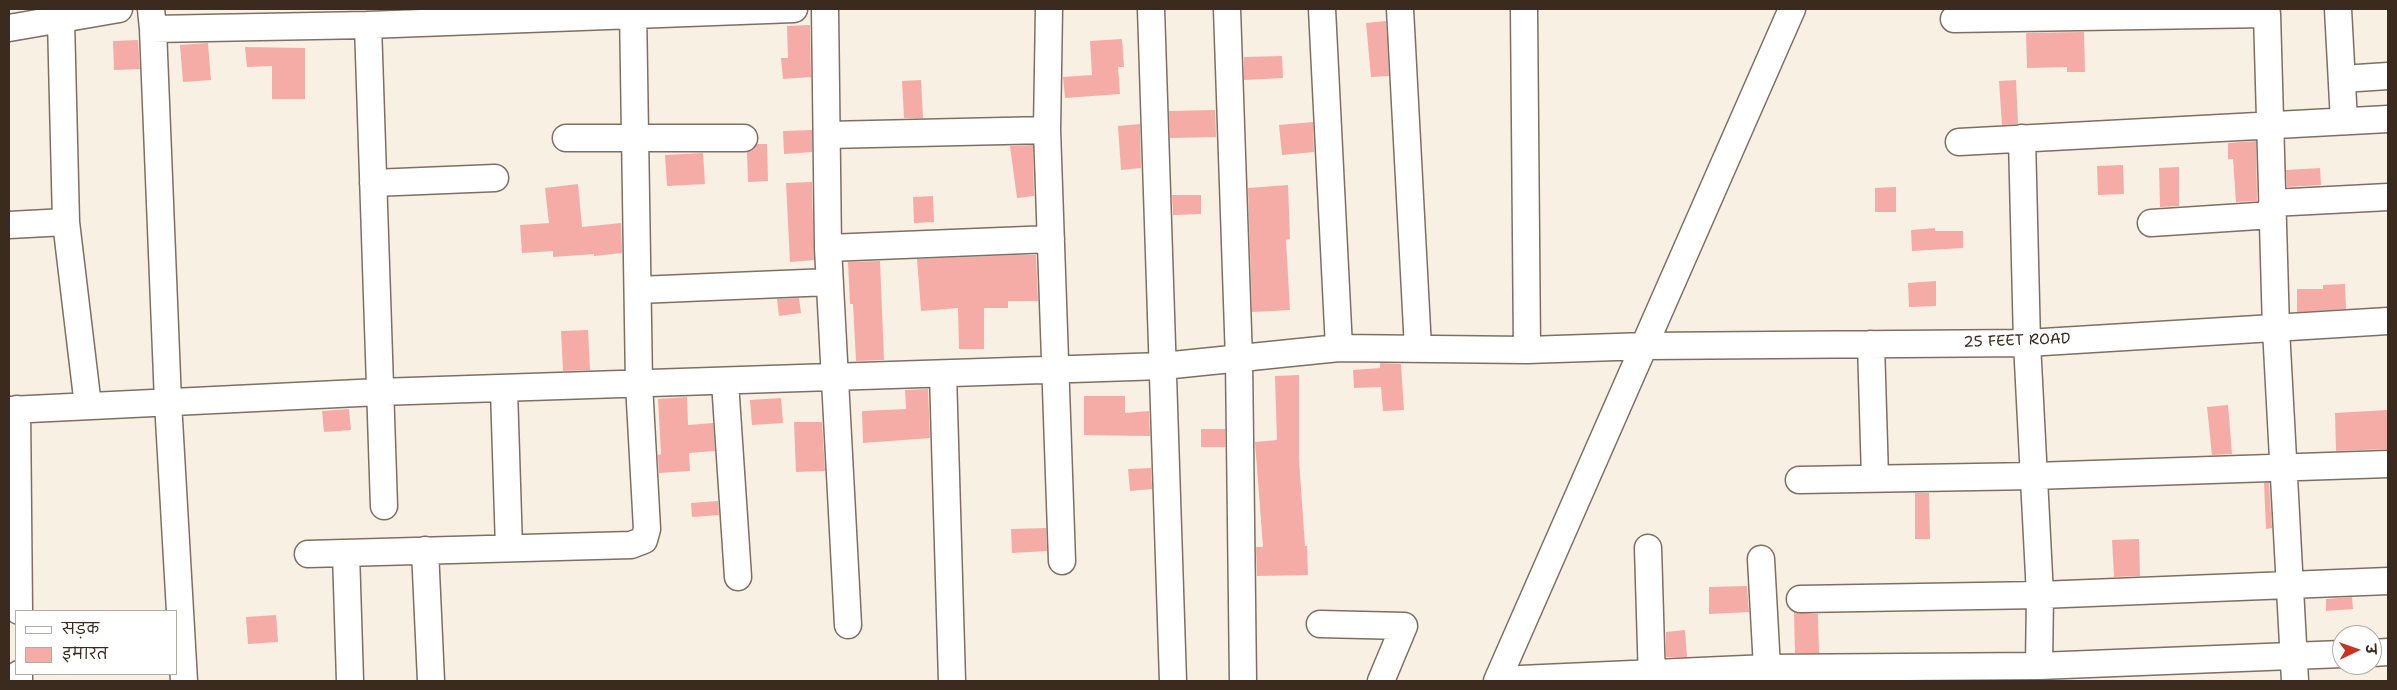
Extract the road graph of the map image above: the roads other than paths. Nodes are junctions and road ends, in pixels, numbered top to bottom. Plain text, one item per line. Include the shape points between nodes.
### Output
1 (119, 9) edge
2 (794, 9) edge
3 (824, 9) edge
4 (1049, 9) edge
5 (1151, 9) edge
6 (1227, 9) edge
7 (1322, 9) edge
8 (1400, 9) edge
9 (1524, 9) edge
10 (1792, 9) edge
11 (2338, 9) edge
12 (2267, 12) edge
13 (633, 13) edge
14 (152, 19) edge
15 (1954, 19) dead end
16 (23, 20) edge
17 (61, 20) junction
18 (368, 26) junction
19 (2388, 76) edge
20 (2342, 79) junction
21 (2388, 120) edge
22 (2344, 121) junction
23 (2270, 125) junction
24 (1047, 130) junction
25 (828, 134) junction
26 (636, 137) junction
27 (566, 138) dead end
28 (744, 138) dead end
29 (2022, 138) junction
30 (1959, 142) dead end
31 (496, 178) dead end
32 (373, 183) junction
33 (2388, 197) edge
34 (2272, 209) junction
35 (66, 222) junction
36 (2151, 222) dead end
37 (9, 225) edge
38 (1050, 239) junction
39 (828, 248) junction
40 (829, 282) junction
41 (638, 290) junction
42 (2388, 321) edge
43 (2276, 329) junction
44 (2027, 342) junction
45 (1870, 344) junction
46 (1646, 346) junction
47 (1339, 348) junction
48 (1418, 348) junction
49 (1528, 350) junction
50 (1239, 360) junction
51 (1163, 366) junction
52 (1055, 369) junction
53 (943, 374) junction
54 (833, 378) junction
55 (725, 382) junction
56 (639, 384) junction
57 (504, 390) junction
58 (379, 392) junction
59 (168, 402) junction
60 (88, 406) junction
61 (13, 409) edge
62 (2388, 464) edge
63 (2284, 469) junction
64 (2034, 476) junction
65 (1875, 478) junction
66 (1799, 480) dead end
67 (384, 506) dead end
68 (13, 546) edge
69 (510, 548) junction
70 (1648, 548) dead end
71 (425, 550) junction
72 (346, 553) junction
73 (308, 554) dead end
74 (1762, 559) dead end
75 (1062, 561) dead end
76 (738, 577) dead end
77 (2388, 581) edge
78 (2289, 586) junction
79 (2040, 595) junction
80 (1800, 599) dead end
81 (15, 610) edge
82 (1320, 624) dead end
83 (848, 625) dead end
84 (2332, 657) edge
85 (2040, 666) junction
86 (1767, 668) junction
87 (2294, 669) edge
88 (1651, 677) edge
89 (1498, 680) edge
90 (184, 681) edge
91 (350, 681) edge
92 (431, 681) edge
93 (952, 681) edge
94 (1173, 681) edge
95 (1243, 681) edge
96 (1382, 681) edge

1 - 17 street
2 - 13 street
3 - 25 street
4 - 24 street
5 - 51 street
6 - 50 street
7 - 47 street
8 - 48 street
9 - 49 street
10 - 46 street
11 - 20 street
12 - 15 street
12 - 23 street
13 - 18 street
13 - 26 street
14 - 18 street
14 - 59 street
16 - 17 street
17 - 35 street
18 - 32 street
19 - 20 street
20 - 22 street
21 - 22 street
22 - 23 street
23 - 29 street
23 - 34 street
24 - 25 street
24 - 38 street
25 - 39 street
26 - 27 street
26 - 28 street
26 - 41 street
29 - 30 street
29 - 44 street
31 - 32 street
32 - 58 street
33 - 34 street
34 - 36 street
34 - 43 street
35 - 37 street
35 - 60 street
38 - 39 street
38 - 52 street
39 - 40 street
40 - 41 street
40 - 54 street
41 - 56 street
42 - 43 street, 25 FEET ROAD
43 - 44 street, 25 FEET ROAD
43 - 63 street
44 - 45 street, 25 FEET ROAD
44 - 64 street
45 - 46 street, 25 FEET ROAD
45 - 65 street
46 - 49 street, 25 FEET ROAD
46 - 89 street
47 - 48 street, 25 FEET ROAD
47 - 50 street, 25 FEET ROAD
48 - 49 street, 25 FEET ROAD
50 - 51 street, 25 FEET ROAD
50 - 95 street
51 - 52 street, 25 FEET ROAD
51 - 94 street
52 - 53 street, 25 FEET ROAD
52 - 75 street
53 - 54 street, 25 FEET ROAD
53 - 93 street
54 - 55 street, 25 FEET ROAD
54 - 83 street
55 - 56 street, 25 FEET ROAD
55 - 76 street
56 - 57 street, 25 FEET ROAD
56 - 69 street via 647,529 642,542
57 - 58 street, 25 FEET ROAD
57 - 69 street
58 - 59 street, 25 FEET ROAD
58 - 67 street
59 - 60 street, 25 FEET ROAD
59 - 90 street
60 - 61 street, 25 FEET ROAD
61 - 68 street
62 - 63 street
63 - 64 street
63 - 78 street
64 - 65 street
64 - 79 street
65 - 66 street
68 - 81 street
69 - 71 street
70 - 88 street
71 - 72 street
71 - 92 street
72 - 73 street
72 - 91 street
74 - 86 street
77 - 78 street
78 - 79 street
78 - 87 street
79 - 80 street
79 - 85 street
82 - 96 street via 1404,626
84 - 87 street
85 - 86 street
85 - 87 street
86 - 88 street
88 - 89 street

